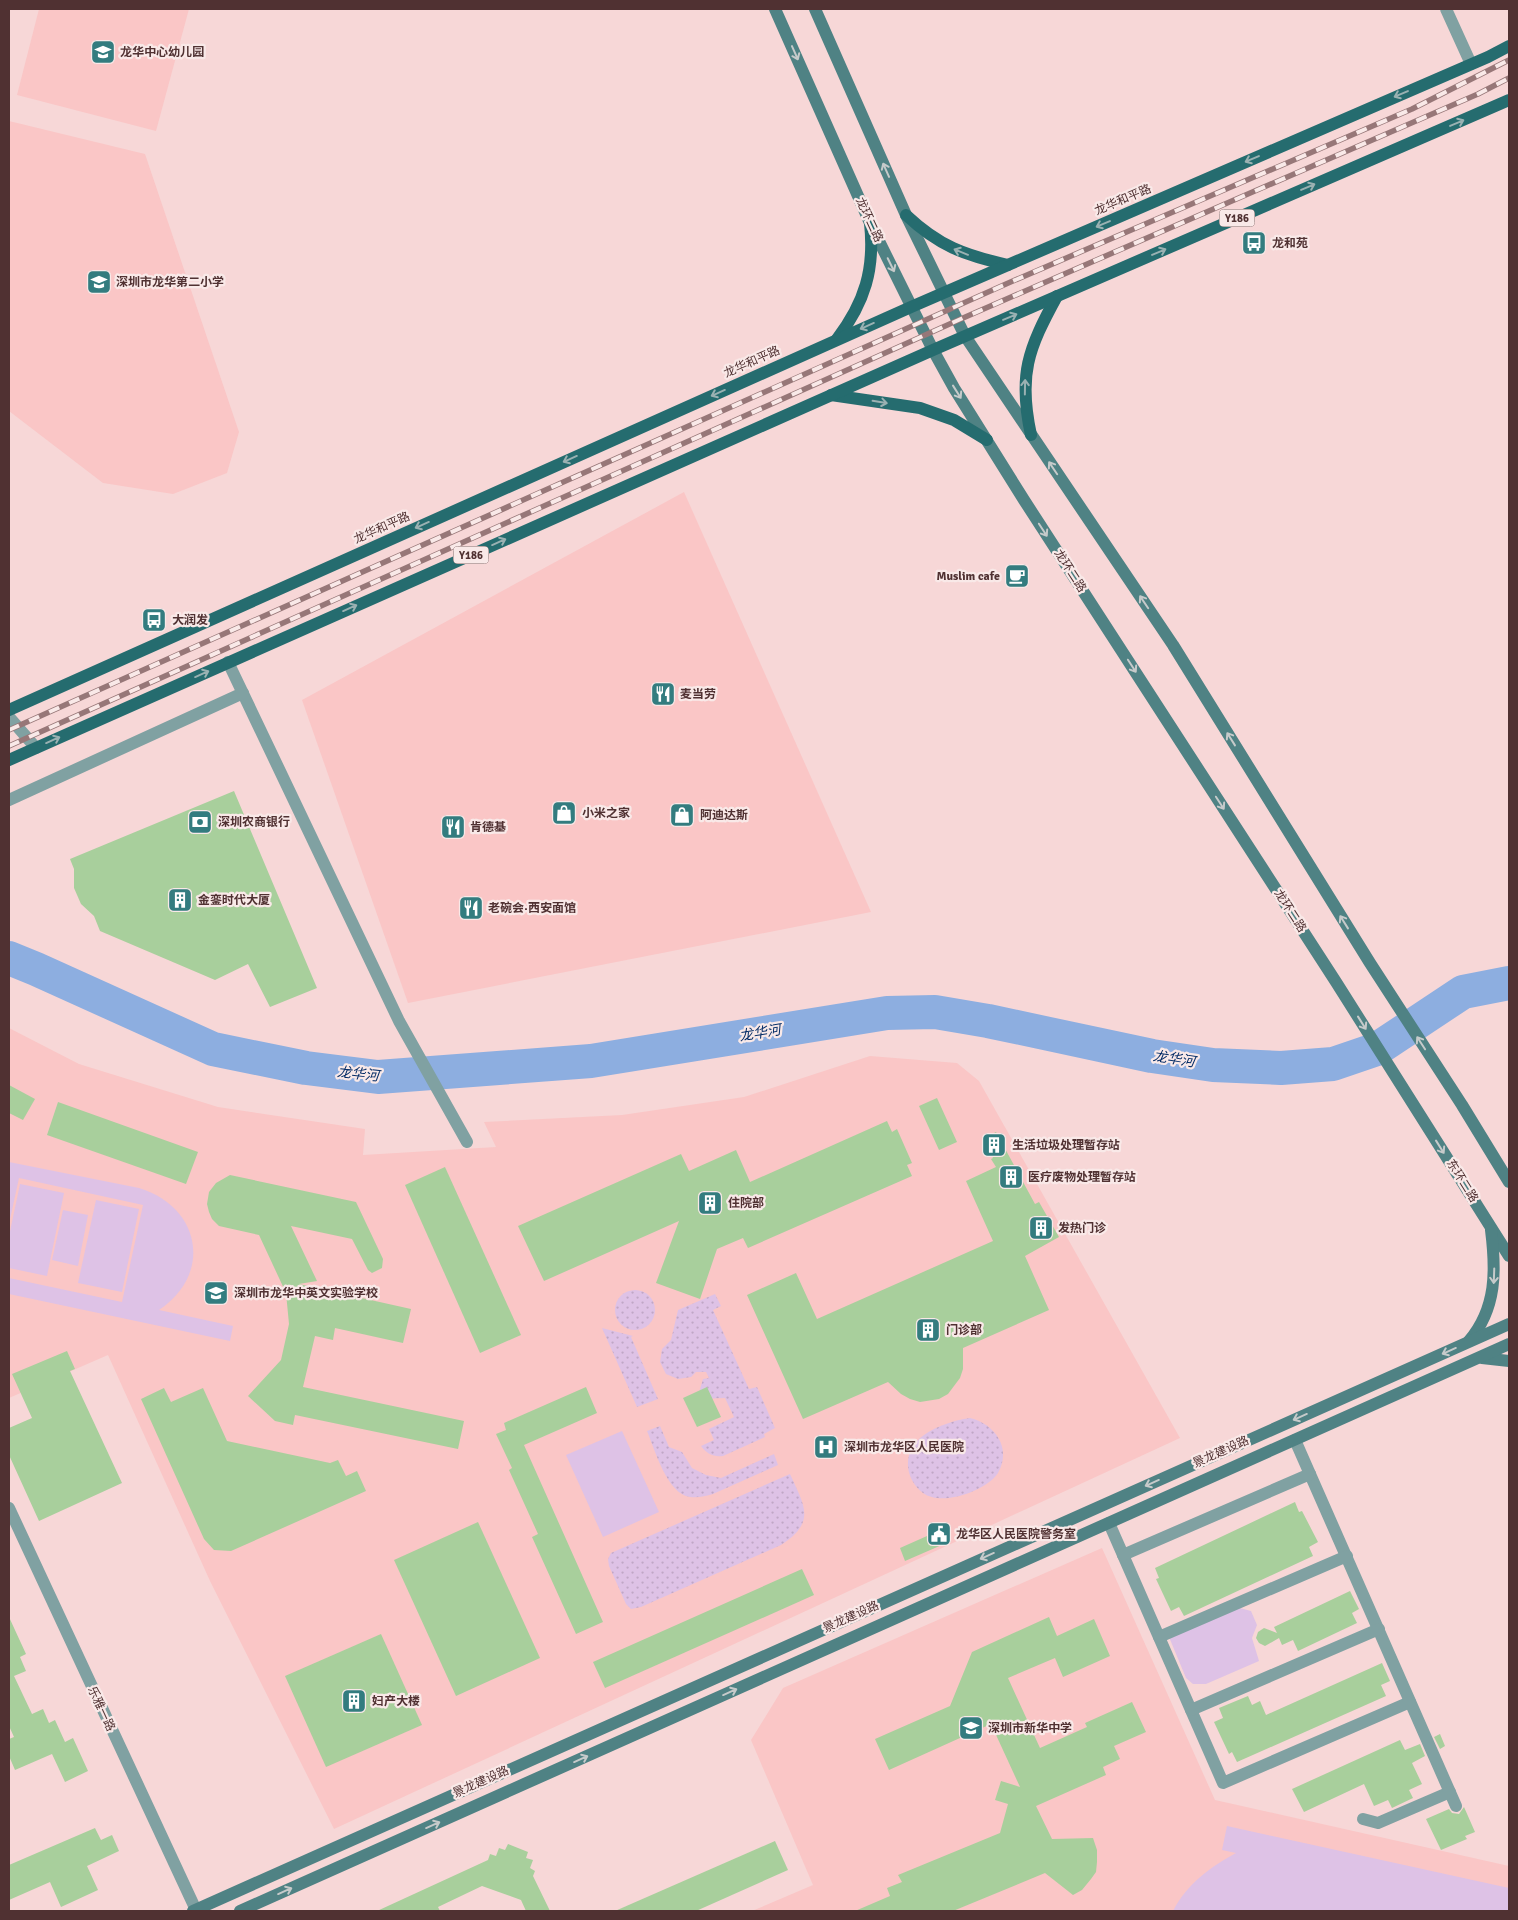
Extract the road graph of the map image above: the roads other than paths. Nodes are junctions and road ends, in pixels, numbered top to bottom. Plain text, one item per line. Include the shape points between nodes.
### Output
1 (776, 9) edge
2 (815, 9) edge
3 (1446, 9) edge
4 (1509, 46) edge
5 (1471, 64) junction
6 (1509, 100) edge
7 (906, 214) junction
8 (870, 223) junction
9 (1008, 265) junction
10 (943, 293) junction
11 (1057, 296) junction
12 (911, 307) junction
13 (965, 336) junction
14 (837, 340) junction
15 (933, 350) junction
16 (831, 395) junction
17 (1031, 436) junction
18 (987, 440) junction
19 (228, 662) junction
20 (243, 693) junction
21 (9, 710) edge
22 (9, 717) edge
23 (36, 748) junction
24 (9, 760) edge
25 (9, 800) edge
26 (1414, 1106) joint
27 (467, 1142) dead end
28 (1509, 1182) edge
29 (1491, 1227) junction
30 (1509, 1256) edge
31 (1509, 1324) edge
32 (1467, 1342) junction
33 (1509, 1344) edge
34 (1477, 1359) junction
35 (1509, 1361) edge
36 (1295, 1440) junction
37 (1310, 1474) junction
38 (9, 1508) edge
39 (1109, 1523) junction
40 (1123, 1554) junction
41 (1347, 1556) junction
42 (1379, 1629) junction
43 (1159, 1637) junction
44 (1410, 1702) junction
45 (1191, 1710) junction
46 (1450, 1792) junction
47 (1456, 1806) dead end
48 (1363, 1819) dead end
49 (194, 1911) edge
50 (240, 1911) edge

1 -> 8 main road, 龙环二路
7 -> 2 main road
3 - 5 street
4 - 5 main road, 龙华和平路
5 -> 9 main road, 龙华和平路
11 -> 6 main road, Y186
9 -> 7 main road via 964,254 921,229
7 - 10 main road
8 -> 12 main road, 龙环二路
8 - 14 main road via 871,265 865,289 850,322
9 - 10 main road, 龙华和平路
10 - 12 main road, 龙华和平路
10 - 13 main road
13 -> 11 main road, Y186
17 -> 11 main road via 1025,408 1028,358
12 -> 14 main road, 龙华和平路
12 - 15 main road, 龙环二路
13 - 15 main road, Y186
13 - 17 main road
14 -> 21 main road, 龙华和平路
15 - 16 main road, Y186
15 -> 18 main road, 龙环二路
16 -> 18 main road via 920,408 954,420
19 -> 16 main road, Y186
28 -> 17 main road via 1173,645
18 -> 26 main road, 龙环二路
19 - 20 street
23 -> 19 main road, Y186
20 - 25 street
20 - 27 street via 399,1021
22 - 23 street
23 - 24 main road, Y186
26 -> 29 main road, 东环二路
29 - 30 main road, 东环二路
29 -> 32 main road via 1494,1257 1491,1302 1477,1332
31 - 32 main road, 景龙建设路
32 -> 49 main road, 景龙建设路
33 - 34 main road, 景龙建设路
34 - 35 main road
34 - 36 main road, 景龙建设路
36 - 37 street
36 - 39 main road, 景龙建设路
37 - 40 street
37 - 41 street
38 - 49 street, 乐雅一路
39 - 40 street
50 -> 39 main road, 景龙建设路
40 - 43 street
41 - 42 street
41 - 43 street
42 - 44 street
42 - 45 street
43 - 45 street
44 - 45 street via 1223,1783
44 - 46 street
46 - 47 street
46 - 48 street via 1378,1823

